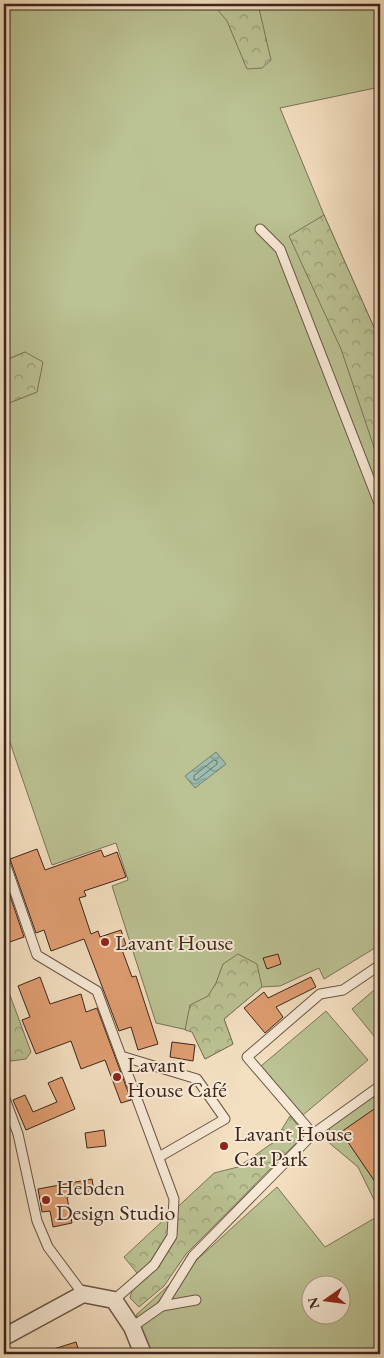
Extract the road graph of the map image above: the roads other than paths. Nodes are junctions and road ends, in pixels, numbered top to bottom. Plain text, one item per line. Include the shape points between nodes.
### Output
1 (260, 229) dead end
2 (380, 506) edge
3 (4, 860) edge
4 (380, 965) edge
5 (121, 1056) junction
6 (380, 1086) edge
7 (4, 1096) edge
8 (313, 1134) junction
9 (159, 1157) junction
10 (83, 1294) junction
11 (114, 1300) junction
12 (196, 1300) dead end
13 (162, 1306) junction
14 (132, 1327) junction
15 (4, 1337) edge
16 (143, 1354) edge

1 - 2 lane via 280,249
3 - 5 lane via 37,955 97,991
4 - 8 lane via 343,990 320,994 247,1057
5 - 9 lane
5 - 9 lane via 196,1079 225,1119
6 - 8 lane
7 - 10 lane via 18,1134 37,1221 48,1247
8 - 13 lane via 193,1256
9 - 11 lane via 174,1199 172,1236 154,1265
10 - 11 street
10 - 15 street
11 - 14 street
12 - 13 lane
13 - 14 lane
14 - 16 street

